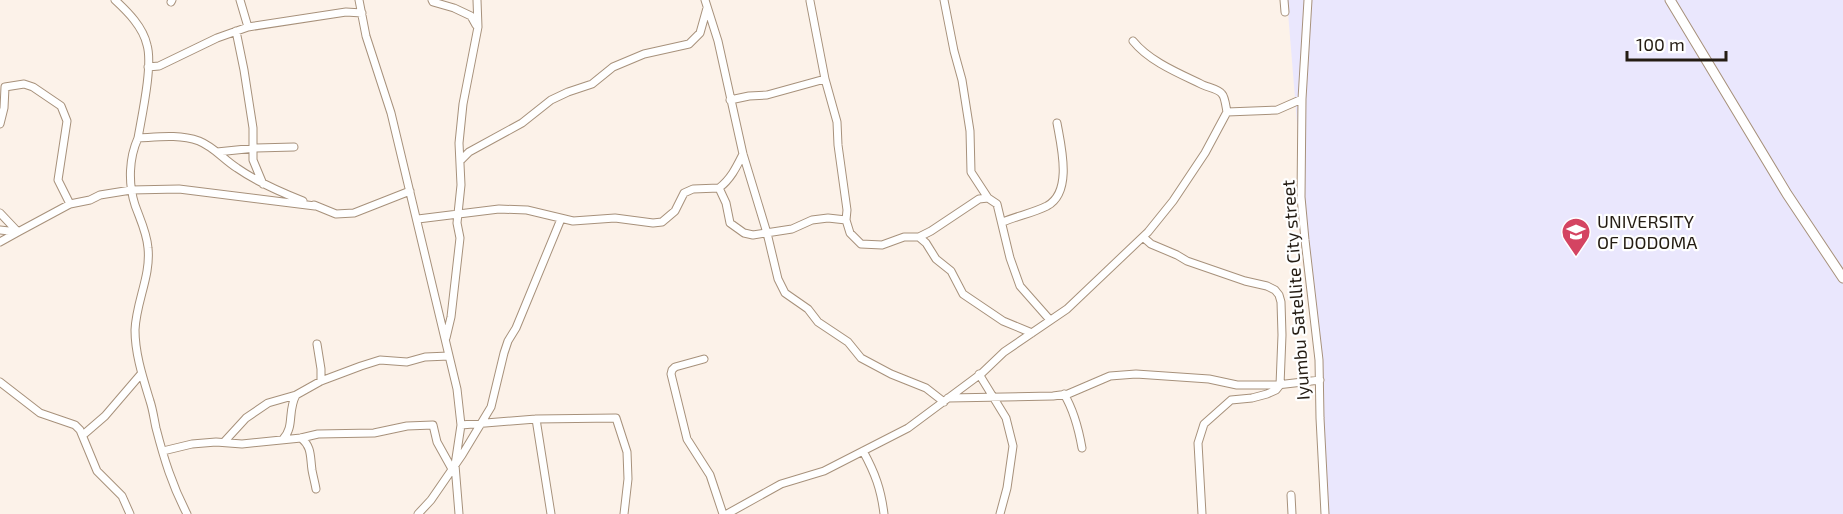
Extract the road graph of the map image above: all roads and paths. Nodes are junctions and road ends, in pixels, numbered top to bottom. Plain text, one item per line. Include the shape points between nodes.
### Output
1 (115, 0) edge
2 (240, 0) edge
3 (359, 0) edge
4 (432, 0) edge
5 (477, 0) edge
6 (705, 0) edge
7 (944, 0) edge
8 (1284, 0) edge
9 (1308, 0) edge
10 (1670, 0) edge
11 (810, 1) edge
12 (707, 9) junction
13 (1285, 12) dead end
14 (362, 13) junction
15 (248, 27) junction
16 (478, 27) junction
17 (236, 31) junction
18 (1133, 41) dead end
19 (148, 67) junction
20 (825, 79) junction
21 (1302, 99) junction
22 (730, 100) junction
23 (1227, 112) junction
24 (1057, 123) dead end
25 (0, 124) edge
26 (138, 138) junction
27 (294, 147) dead end
28 (252, 148) junction
29 (217, 152) junction
30 (744, 154) junction
31 (460, 161) junction
32 (262, 184) junction
33 (719, 188) junction
34 (131, 190) junction
35 (411, 192) junction
36 (988, 198) junction
37 (70, 204) junction
38 (315, 206) junction
39 (0, 213) edge
40 (458, 214) junction
41 (418, 219) junction
42 (561, 219) junction
43 (846, 220) junction
44 (1003, 222) junction
45 (0, 230) edge
46 (18, 232) junction
47 (767, 233) junction
48 (919, 237) junction
49 (1143, 237) junction
50 (0, 242) edge
51 (1843, 278) edge
52 (1050, 320) junction
53 (1032, 333) junction
54 (446, 341) junction
55 (317, 344) dead end
56 (450, 356) junction
57 (704, 359) dead end
58 (141, 374) junction
59 (979, 375) junction
60 (1320, 380) junction
61 (321, 381) junction
62 (0, 382) edge
63 (1280, 385) junction
64 (129, 388) junction
65 (148, 394) junction
66 (1064, 394) junction
67 (296, 395) junction
68 (994, 398) junction
69 (946, 400) junction
70 (536, 419) junction
71 (482, 423) junction
72 (461, 424) junction
73 (83, 435) junction
74 (301, 438) junction
75 (283, 439) junction
76 (224, 442) junction
77 (1082, 447) dead end
78 (863, 450) junction
79 (163, 451) junction
80 (454, 467) junction
81 (316, 489) dead end
82 (1291, 495) dead end
83 (130, 514) edge
84 (187, 514) edge
85 (418, 514) edge
86 (459, 514) edge
87 (551, 514) edge
88 (624, 514) edge
89 (725, 514) edge
90 (884, 514) edge
91 (1000, 514) edge
92 (1202, 514) edge
93 (1292, 514) edge
94 (1325, 514) edge

1 - 19 street via 145,38
2 - 15 street
3 - 14 street
4 - 16 street via 471,16
5 - 16 street
6 - 12 street
7 - 36 street via 962,80 971,172
8 - 13 street
9 - 21 street, Iyumbu Satellite City street
10 - 51 street via 1787,194
11 - 20 street
12 - 22 street
12 - 31 street via 700,33 689,44 644,54 613,67 592,84 551,100
14 - 15 street
14 - 35 street
15 - 17 street
16 - 31 street via 463,104
17 - 19 street via 159,66
17 - 28 street via 251,117
18 - 23 street via 1141,51 1169,68 1223,94
19 - 26 street
20 - 22 street via 767,95
20 - 43 street via 837,122
21 - 23 street via 1277,110
21 - 60 street, Iyumbu Satellite City street via 1302,197
22 - 30 street
23 - 49 street via 1186,183
24 - 44 street via 1064,161 1060,192 1047,205
25 - 37 street via 5,87 33,87 61,106 67,121 58,180
26 - 29 street via 183,137
26 - 34 street via 130,171
27 - 28 street
28 - 29 street
28 - 32 street
29 - 32 street
30 - 33 street
30 - 47 street
31 - 40 street
32 - 38 street
33 - 42 street via 684,193 675,211 662,222
33 - 47 street via 730,223 744,234
34 - 37 street
34 - 38 street via 188,190
34 - 58 street via 148,249 135,328
35 - 38 street via 354,213 336,214
35 - 41 street
36 - 44 street via 997,204
36 - 48 street via 979,199
37 - 46 street
39 - 46 street
40 - 41 street
40 - 42 street via 516,209
40 - 54 street via 460,238
41 - 54 street
42 - 71 street via 508,341 491,407
43 - 47 street via 812,220 792,229
43 - 48 street via 850,233 861,244 882,245 904,237
44 - 52 street via 1020,286
45 - 46 street
46 - 50 street
47 - 69 street via 785,293 848,342 861,358
48 - 53 street via 951,271 963,294 1004,322
49 - 52 street
49 - 63 street via 1186,261 1275,290 1281,302
52 - 53 street
53 - 59 street
54 - 56 street
55 - 61 street
56 - 61 street via 407,362 380,360
56 - 72 street
57 - 89 street via 675,367 671,374 687,439 710,475
58 - 64 street
58 - 65 street
59 - 68 street
59 - 69 street
60 - 63 street
60 - 94 street, Iyumbu Satellite City street
61 - 67 street
62 - 73 street via 34,409 75,425
63 - 66 street via 1237,385 1136,374 1110,376
63 - 92 street via 1267,394 1231,400 1204,423 1198,443
64 - 65 street
64 - 73 street
65 - 79 street
66 - 68 street
66 - 77 street via 1072,407
67 - 75 street via 289,432
67 - 76 street via 268,403 246,418
68 - 69 street
68 - 91 street via 1006,418 1013,446
69 - 78 street via 908,428
70 - 71 street
70 - 87 street
70 - 88 street via 616,418 627,452
71 - 72 street
71 - 80 street
72 - 80 street
73 - 83 street via 92,463 122,496
74 - 75 street
74 - 80 street via 433,425 437,442
74 - 81 street via 312,454
75 - 76 street
76 - 79 street
78 - 89 street via 824,471 781,484
78 - 90 street via 876,474
79 - 84 street
80 - 85 street
80 - 86 street
82 - 93 street

